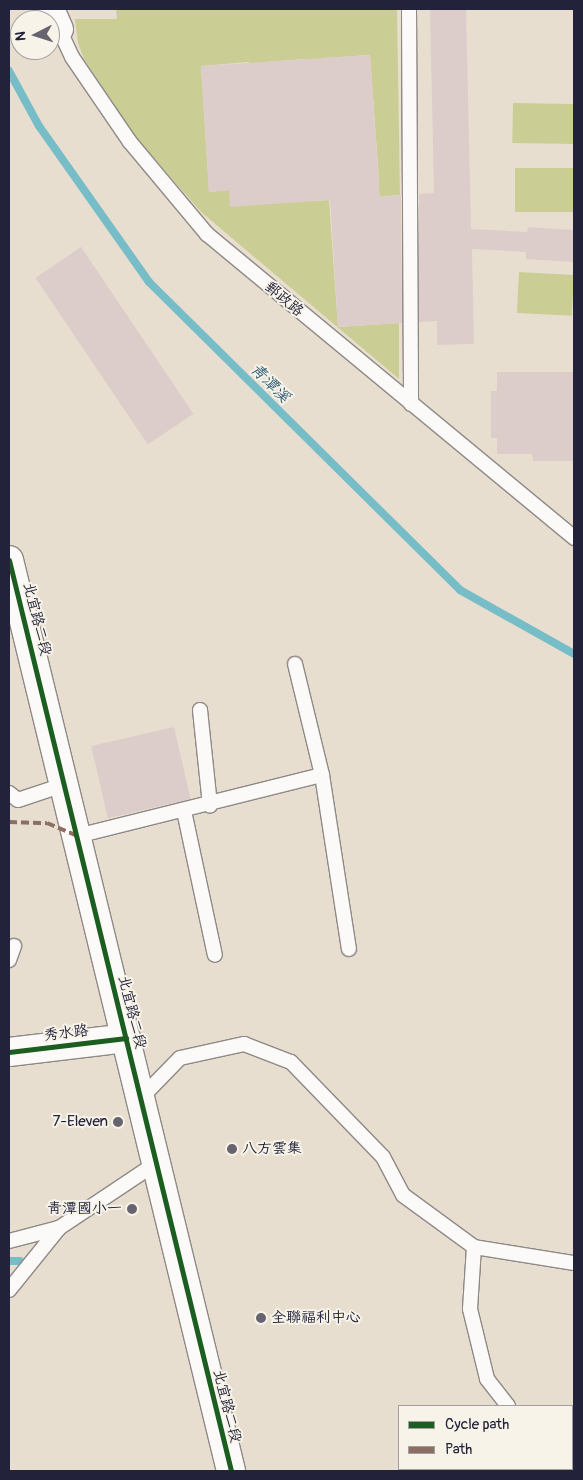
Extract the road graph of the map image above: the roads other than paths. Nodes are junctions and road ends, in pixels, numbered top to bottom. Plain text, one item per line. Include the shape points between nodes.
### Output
1 (409, 9) edge
2 (60, 30) edge
3 (411, 404) junction
4 (574, 538) edge
5 (9, 560) edge
6 (295, 664) dead end
7 (200, 710) dead end
8 (322, 775) junction
9 (66, 784) junction
10 (9, 793) edge
11 (210, 805) junction
12 (184, 811) junction
13 (77, 836) junction
14 (14, 946) dead end
15 (348, 949) dead end
16 (215, 955) dead end
17 (9, 960) edge
18 (126, 1038) junction
19 (9, 1052) edge
20 (140, 1099) junction
21 (155, 1164) junction
22 (59, 1228) junction
23 (9, 1242) edge
24 (474, 1247) junction
25 (574, 1263) edge
26 (9, 1290) edge
27 (507, 1405) edge
28 (231, 1471) edge

1 - 3 lane
2 - 3 lane, 郵政路 via 72,56 130,142 206,234
3 - 4 lane, 郵政路
5 - 9 main road, 北宜路二段
6 - 8 lane
7 - 11 lane
8 - 11 lane
8 - 15 lane
9 - 10 lane via 18,800
9 - 13 main road, 北宜路二段
11 - 12 lane
12 - 13 lane
12 - 16 lane
13 - 18 main road, 北宜路二段
14 - 17 lane
18 - 19 main road, 秀水路
18 - 20 main road, 北宜路二段
20 - 21 main road, 北宜路二段
20 - 24 lane via 180,1058 244,1044 291,1062 383,1157 403,1195
21 - 22 lane
21 - 28 main road, 北宜路二段
22 - 23 lane
22 - 26 lane
24 - 25 lane
24 - 27 lane via 470,1309 487,1379

